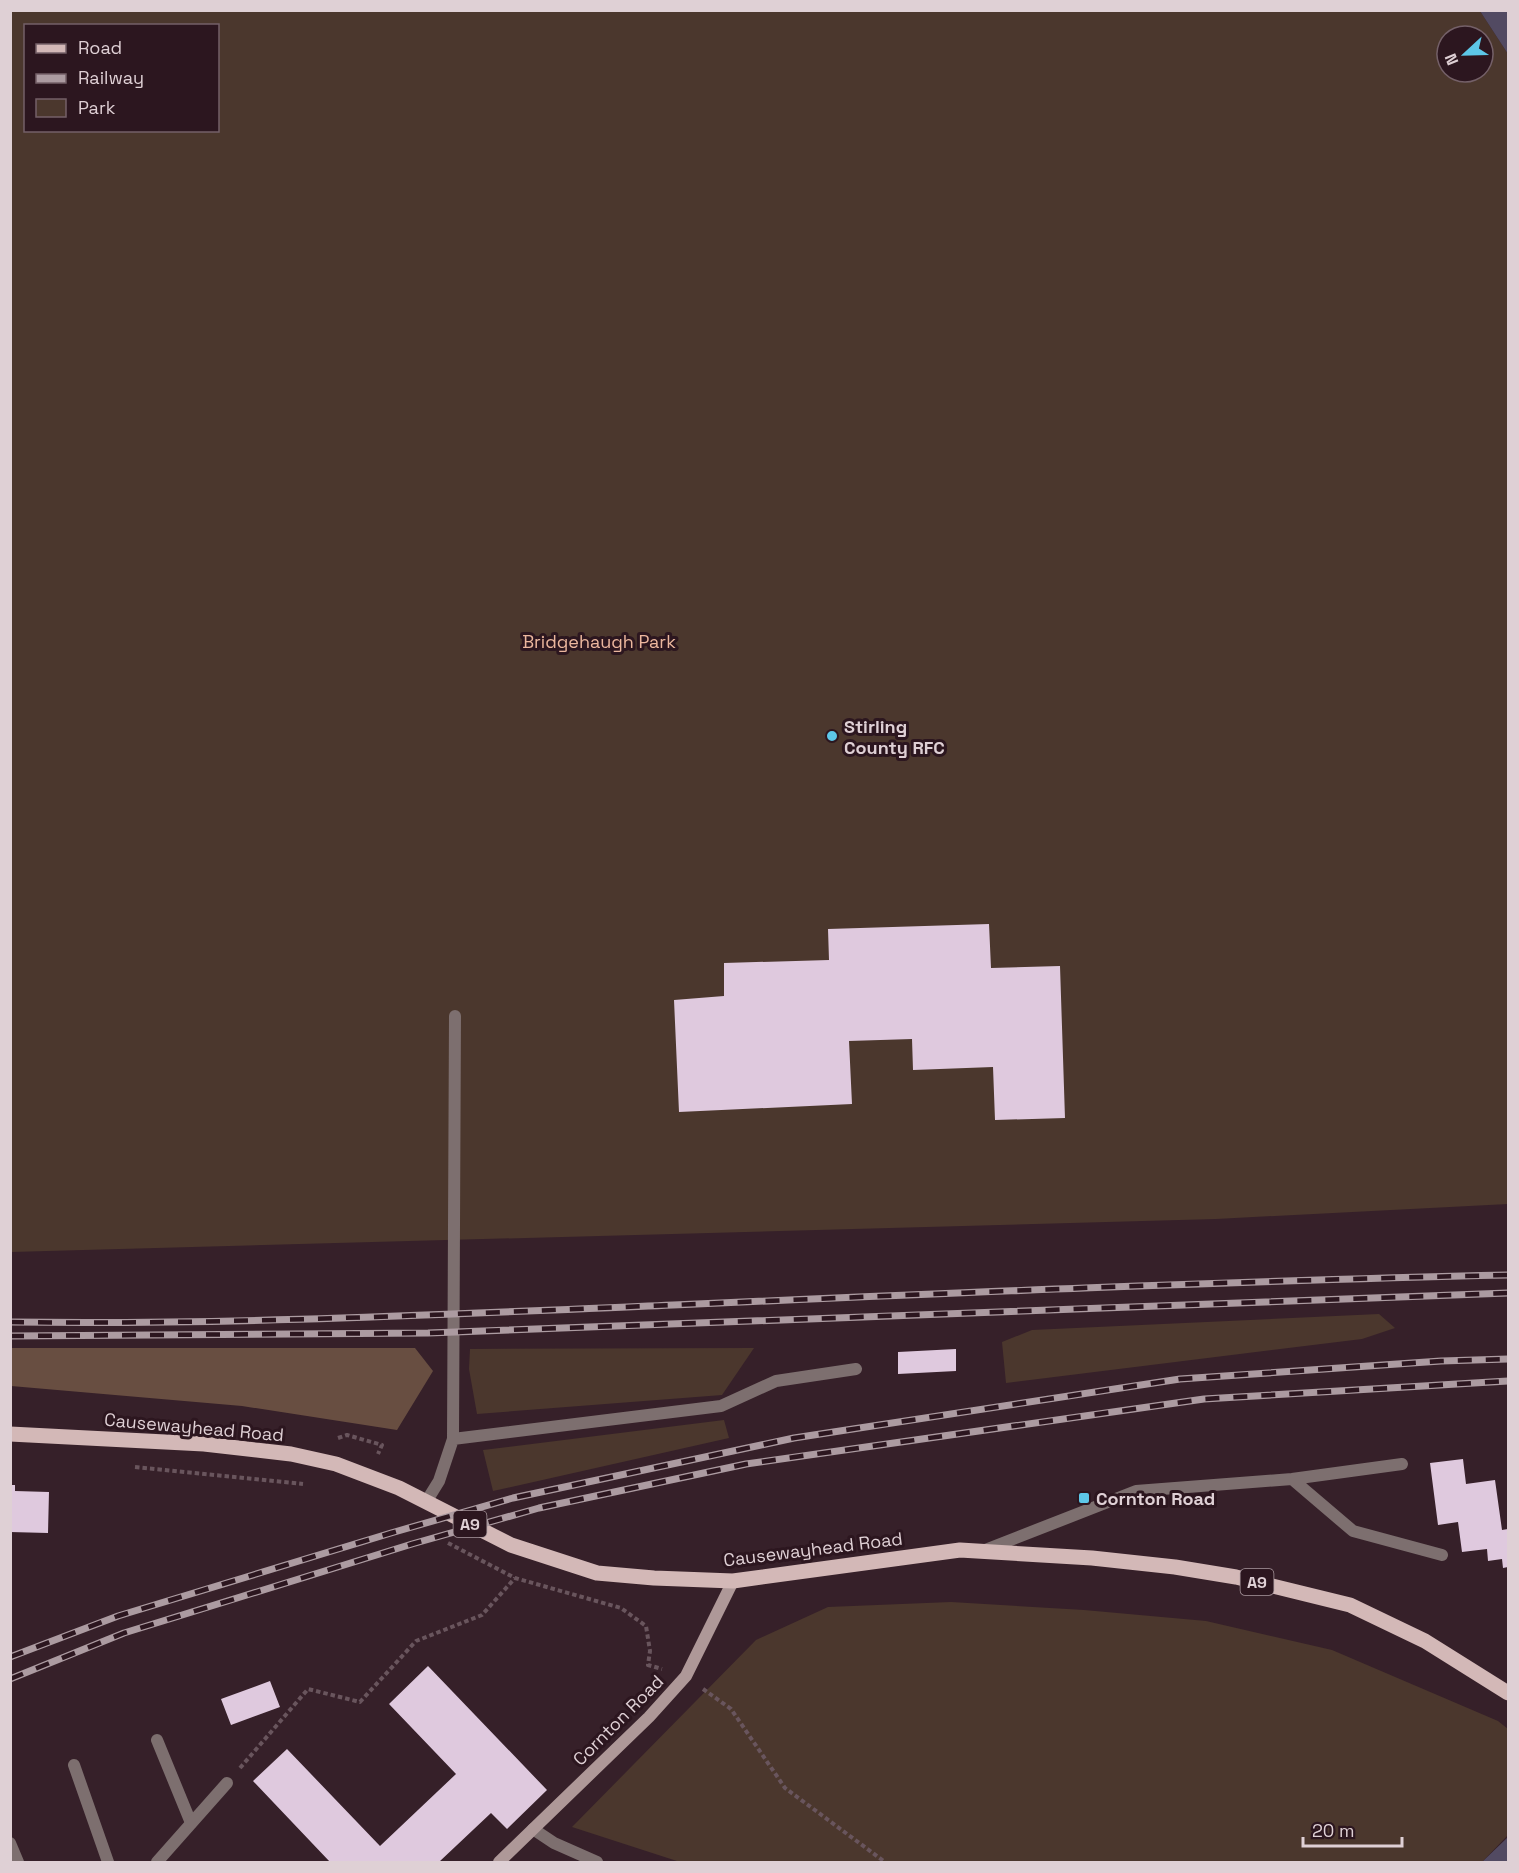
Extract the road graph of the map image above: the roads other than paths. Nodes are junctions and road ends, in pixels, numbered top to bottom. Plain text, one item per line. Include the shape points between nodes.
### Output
1 (455, 1016) dead end
2 (856, 1369) dead end
3 (10, 1434) edge
4 (453, 1438) junction
5 (1402, 1464) dead end
6 (1292, 1479) junction
7 (426, 1502) junction
8 (981, 1552) junction
9 (1442, 1555) dead end
10 (733, 1581) junction
11 (1509, 1693) edge
12 (157, 1740) dead end
13 (74, 1764) dead end
14 (227, 1783) road end
15 (191, 1823) junction
16 (533, 1828) junction
17 (10, 1843) edge
18 (18, 1863) edge
19 (108, 1863) edge
20 (157, 1863) edge
21 (499, 1863) edge
22 (597, 1863) edge

1 - 4 street
2 - 4 street via 776,1381 721,1406
3 - 7 main road, Causewayhead Road / A9 via 204,1444 291,1454 347,1468
4 - 7 street via 439,1481
5 - 6 street
6 - 8 street via 1136,1491
6 - 9 street via 1353,1531
7 - 10 main road, Causewayhead Road / A9 via 511,1545 597,1573
8 - 10 main road, Causewayhead Road / A9 via 960,1550
8 - 11 main road, Causewayhead Road / A9 via 1175,1567 1236,1577 1350,1605 1425,1641
10 - 16 main road, Cornton Road via 686,1676 649,1717
12 - 15 street
13 - 19 street
14 - 15 street
15 - 20 street
16 - 21 main road, Cornton Road
16 - 22 street via 554,1843
17 - 18 street

